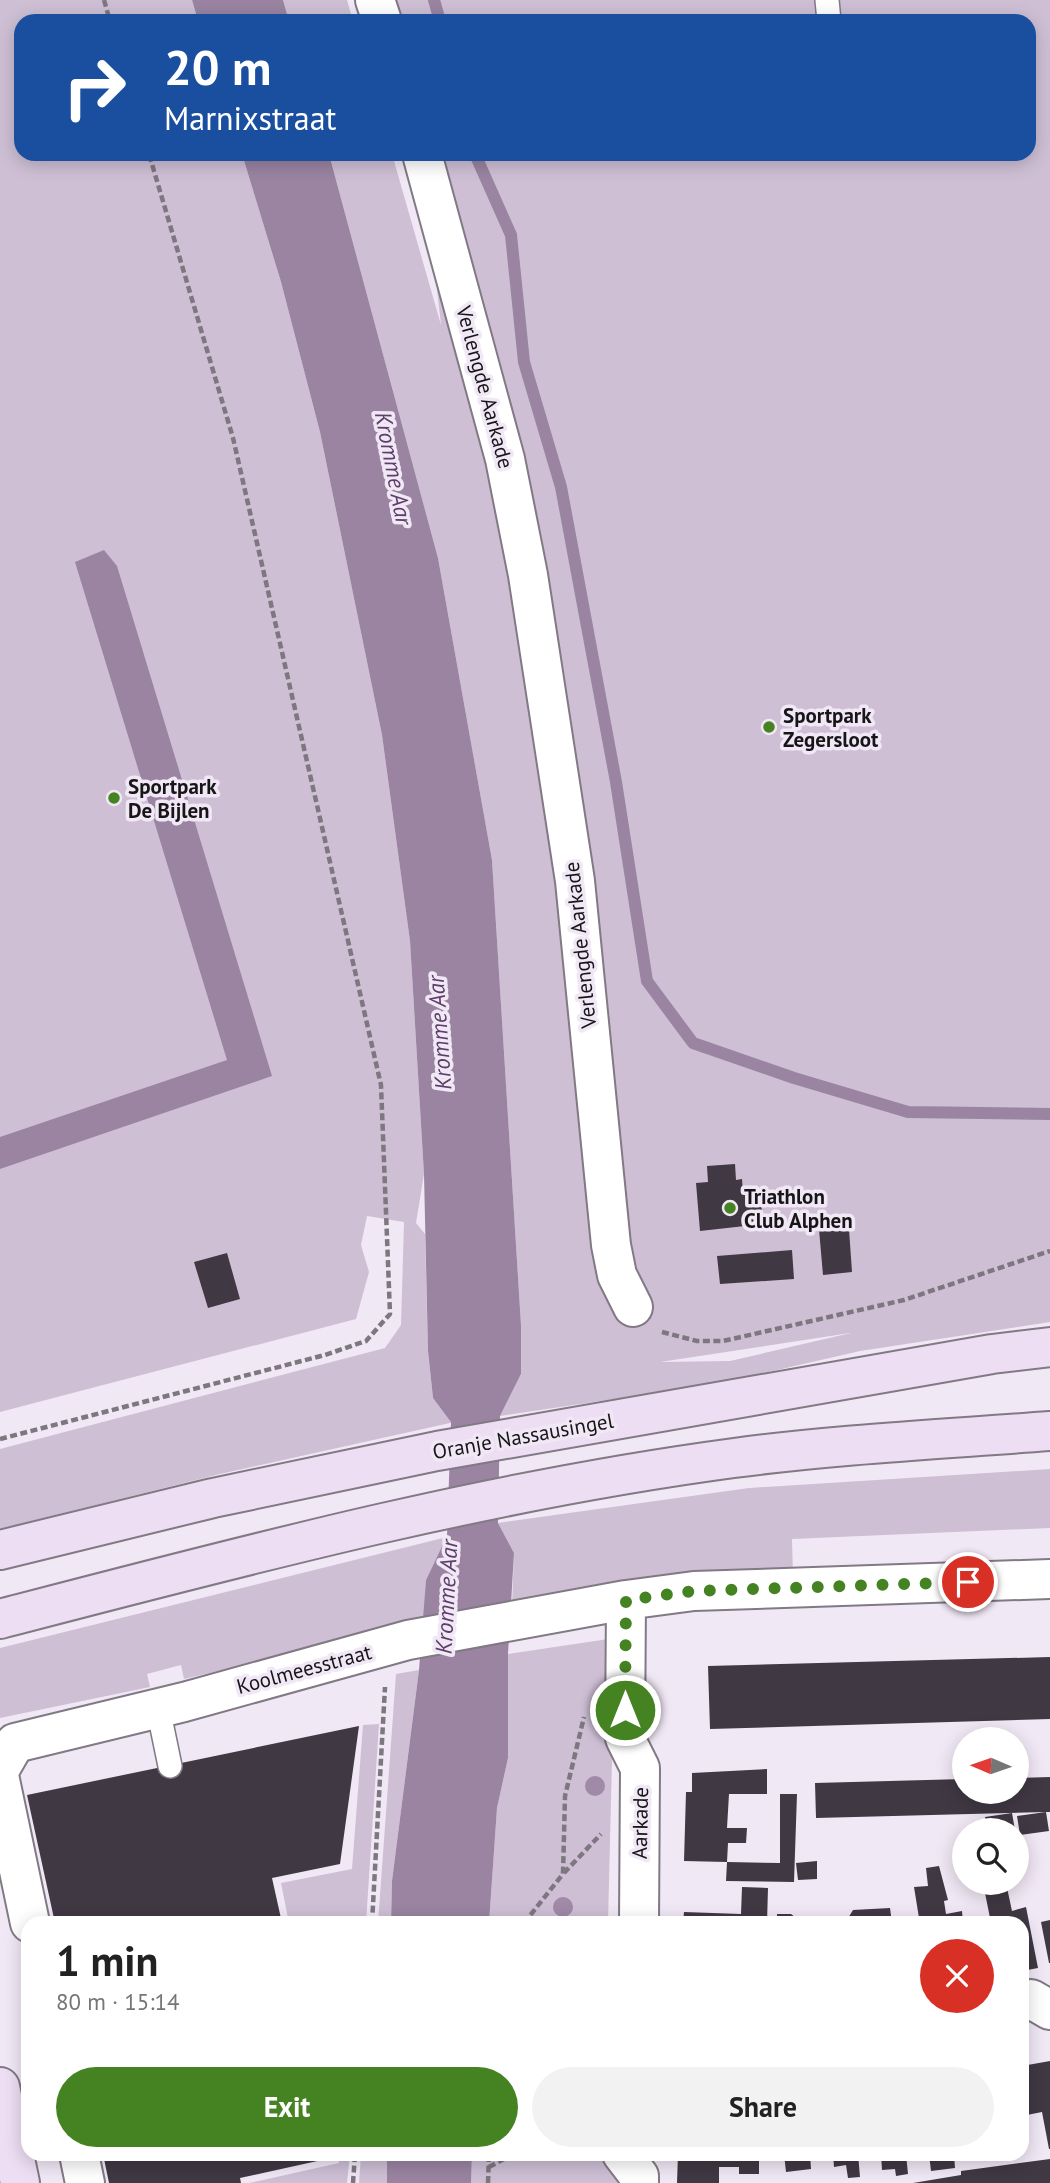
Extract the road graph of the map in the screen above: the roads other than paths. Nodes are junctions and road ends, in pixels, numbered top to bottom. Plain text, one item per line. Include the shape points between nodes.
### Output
1 (424, 161) edge
2 (634, 1307) road end
3 (1050, 1347) edge
4 (1050, 1431) edge
5 (0, 1550) edge
6 (1050, 1579) edge
7 (626, 1600) junction
8 (0, 1619) edge
9 (158, 1708) junction
10 (170, 1766) dead end
11 (0, 1769) edge
12 (0, 1780) edge
13 (29, 1916) edge
14 (639, 1916) edge
15 (1029, 1999) edge
16 (1050, 2010) edge
17 (0, 2087) edge
18 (80, 2161) edge
19 (627, 2161) edge
20 (20, 2183) edge
21 (85, 2183) edge
22 (639, 2183) edge

1 - 2 street, Verlengde Aarkade via 505,458 528,575 575,881 611,1245 617,1275
3 - 5 main road, Oranje Nassausingel via 992,1353 437,1451 213,1498
4 - 8 main road via 766,1454 511,1497 285,1545
6 - 7 street, Koolmeesstraat via 694,1591
7 - 9 street, Koolmeesstraat via 398,1643
7 - 14 street, Aarkade via 625,1738 640,1768
9 - 10 lane
9 - 11 street, Koolmeesstraat via 15,1743
12 - 13 street
15 - 16 street
17 - 20 main road
18 - 21 street
19 - 22 street

